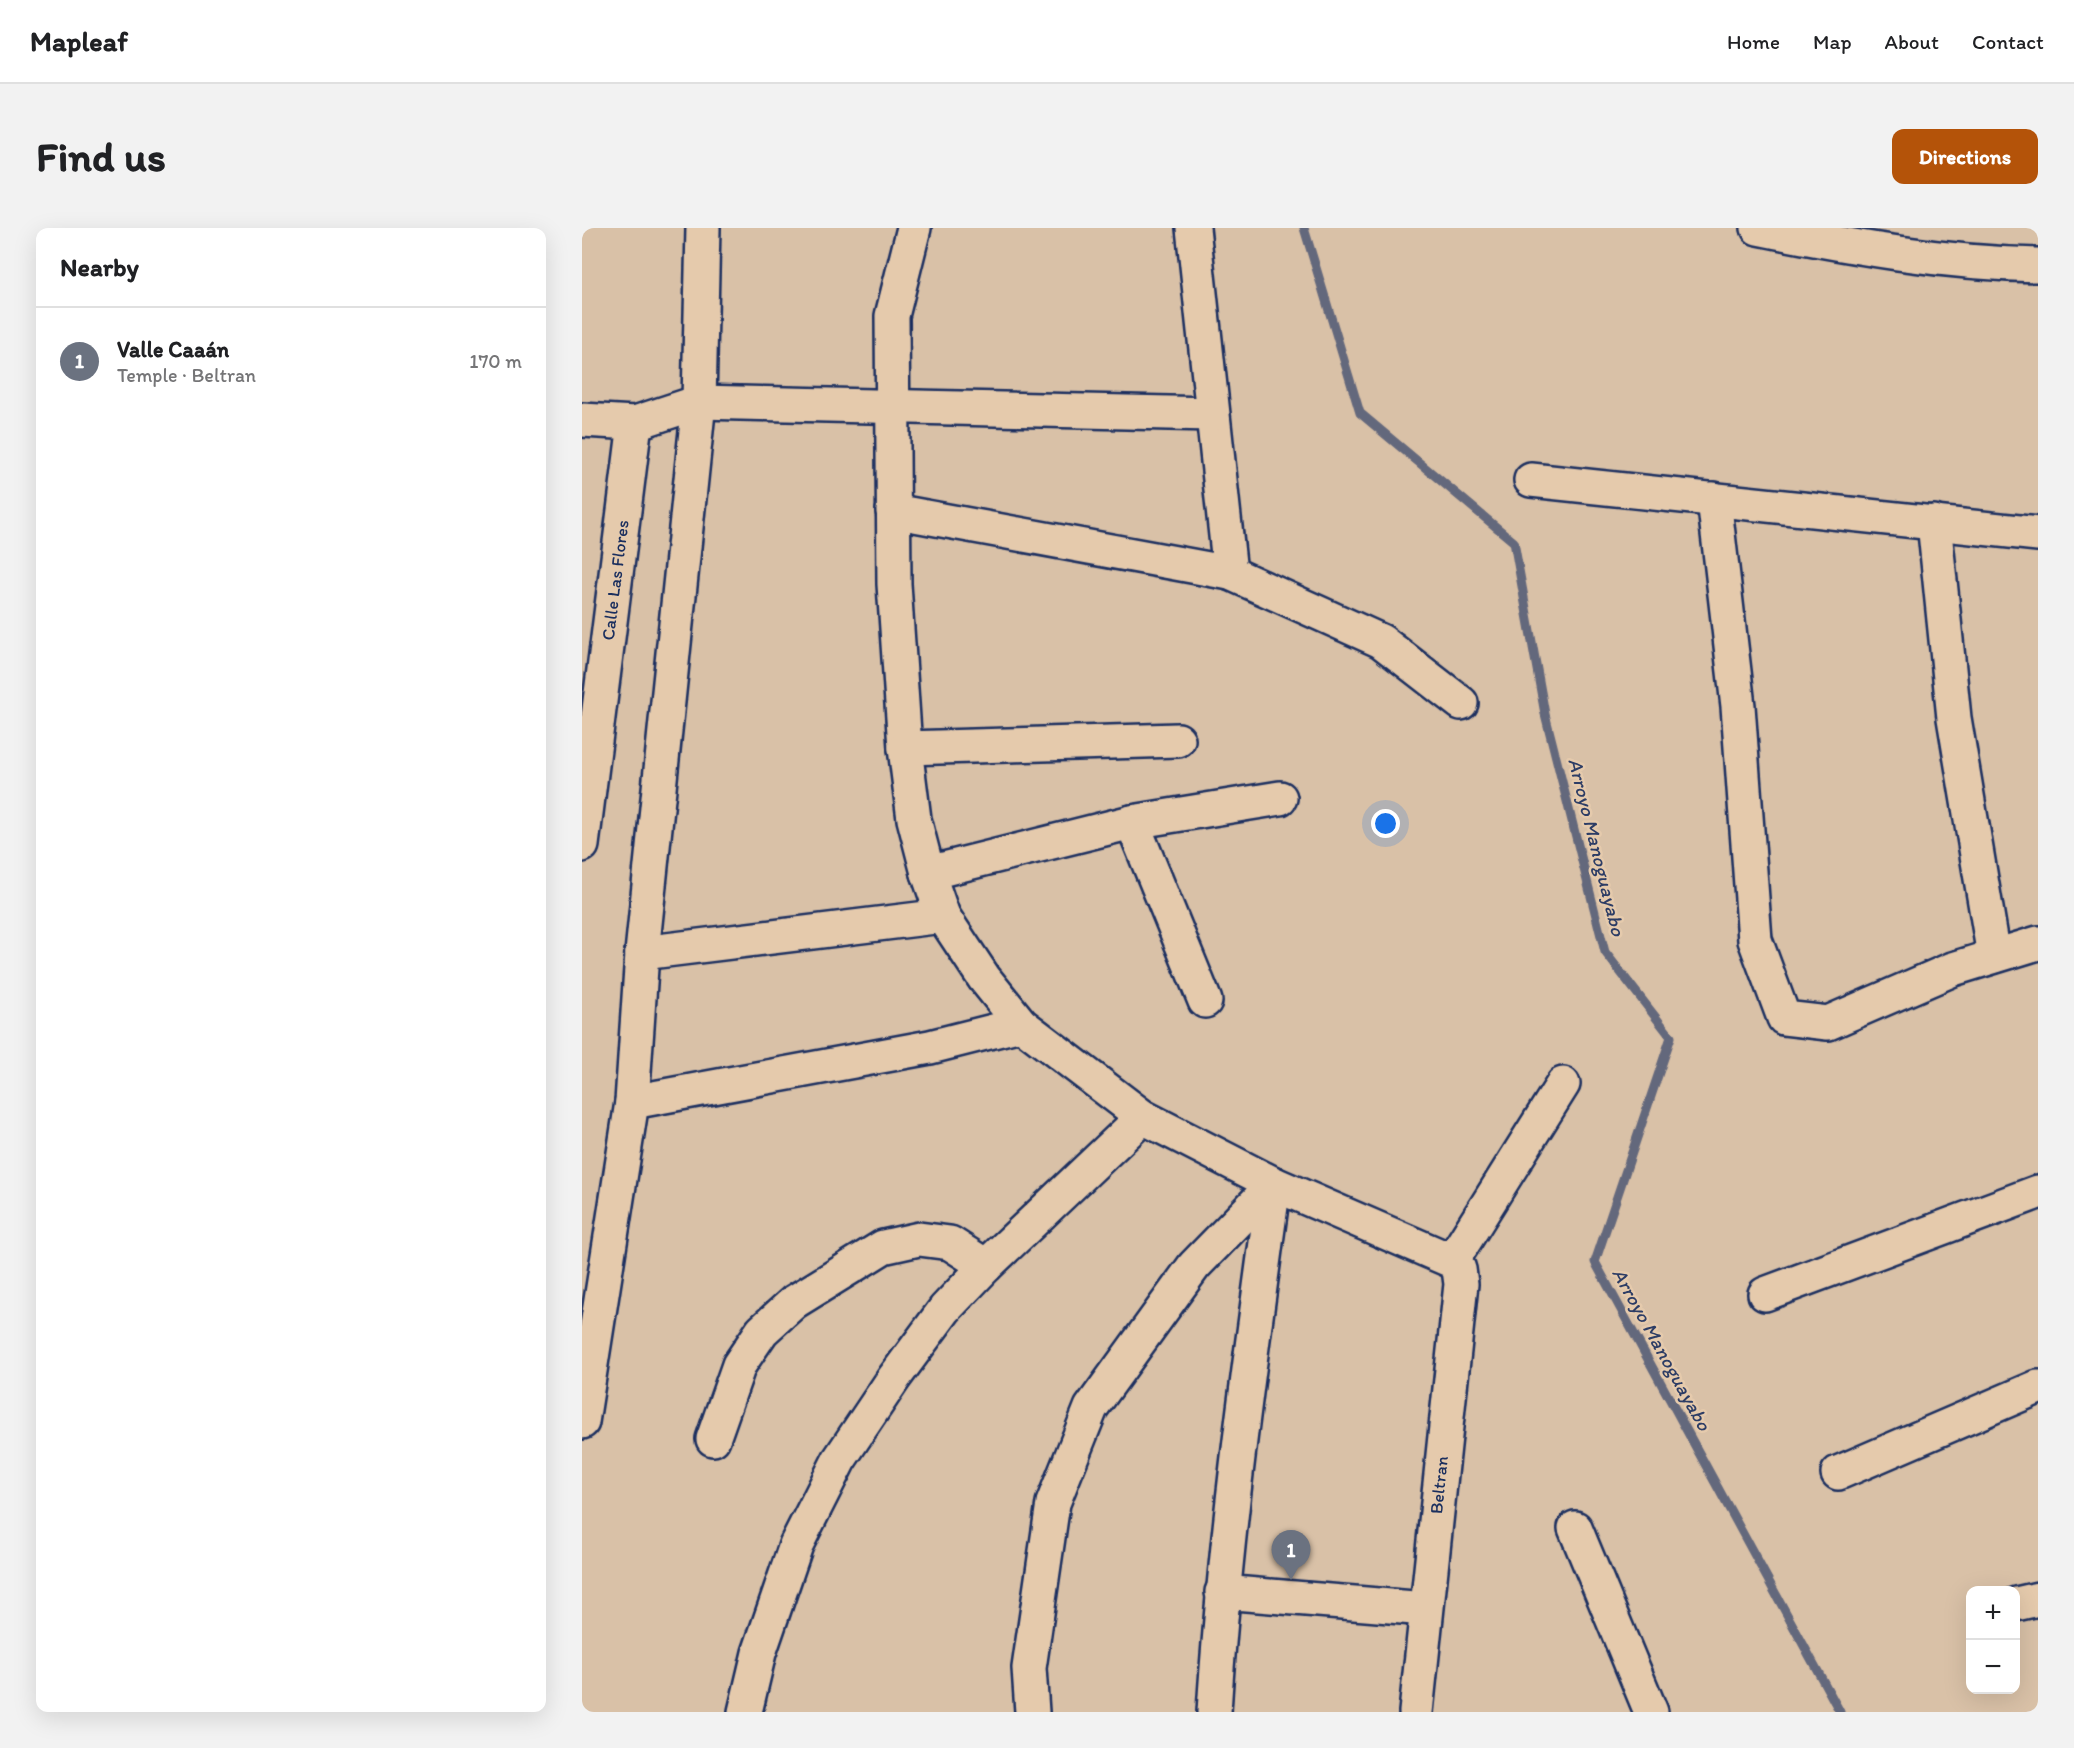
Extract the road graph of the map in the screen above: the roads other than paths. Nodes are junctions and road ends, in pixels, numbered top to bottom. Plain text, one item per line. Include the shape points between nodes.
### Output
1 (703, 228) edge
2 (914, 228) edge
3 (1193, 228) edge
4 (1758, 228) edge
5 (2038, 265) edge
6 (699, 402) junction
7 (891, 406) junction
8 (1212, 414) junction
9 (582, 420) edge
10 (634, 423) junction
11 (1531, 480) dead end
12 (1714, 499) junction
13 (893, 511) junction
14 (1934, 522) junction
15 (2038, 534) edge
16 (1230, 573) junction
17 (593, 661) edge
18 (1461, 703) dead end
19 (1178, 740) dead end
20 (904, 748) junction
21 (1280, 798) dead end
22 (1132, 822) junction
23 (582, 845) edge
24 (928, 873) junction
25 (944, 916) junction
26 (2038, 943) edge
27 (642, 953) junction
28 (1994, 956) junction
29 (1205, 1001) dead end
30 (1021, 1024) junction
31 (1563, 1084) dead end
32 (632, 1102) junction
33 (1143, 1117) junction
34 (1274, 1185) junction
35 (2038, 1192) edge
36 (1452, 1261) junction
37 (986, 1266) junction
38 (1765, 1294) dead end
39 (2038, 1387) edge
40 (582, 1422) edge
41 (712, 1439) dead end
42 (1838, 1473) dead end
43 (1575, 1528) dead end
44 (1222, 1592) junction
45 (2038, 1599) edge
46 (2020, 1603) edge
47 (1426, 1609) junction
48 (745, 1712) edge
49 (1032, 1712) edge
50 (1214, 1712) edge
51 (1416, 1712) edge
52 (1651, 1712) edge

1 - 6 street
2 - 7 street via 892,316
3 - 8 street
4 - 5 street via 1873,251 1983,264
6 - 7 street
6 - 10 street
6 - 27 street
7 - 8 street
7 - 13 street
8 - 16 street
9 - 10 street
10 - 17 street, Calle Las Flores
11 - 12 street
12 - 14 street
12 - 28 street via 1738,706 1755,940 1784,1018 1828,1023 1953,969
13 - 16 street
13 - 20 street
14 - 15 street
14 - 28 street via 1954,718
16 - 18 street via 1381,641
17 - 23 street, Calle Las Flores
19 - 20 street
20 - 24 street via 914,819
21 - 22 street
22 - 24 street
22 - 29 street
24 - 25 street
25 - 27 street
25 - 30 street via 984,978
26 - 28 street
27 - 32 street
30 - 32 street via 930,1047
30 - 33 street
31 - 36 street
32 - 40 street
33 - 34 street
33 - 37 street
34 - 36 street
34 - 44 street
34 - 49 street via 1194,1266 1091,1408 1053,1503 1029,1668
35 - 38 street
36 - 47 street, Beltran via 1459,1269 1461,1284
37 - 41 street via 950,1243 919,1239 883,1247 794,1302 762,1331 739,1365
37 - 48 street via 945,1309 839,1460 796,1545 759,1653
39 - 42 street
43 - 52 street
44 - 47 street
44 - 50 street
45 - 46 street
47 - 51 street, Beltran

